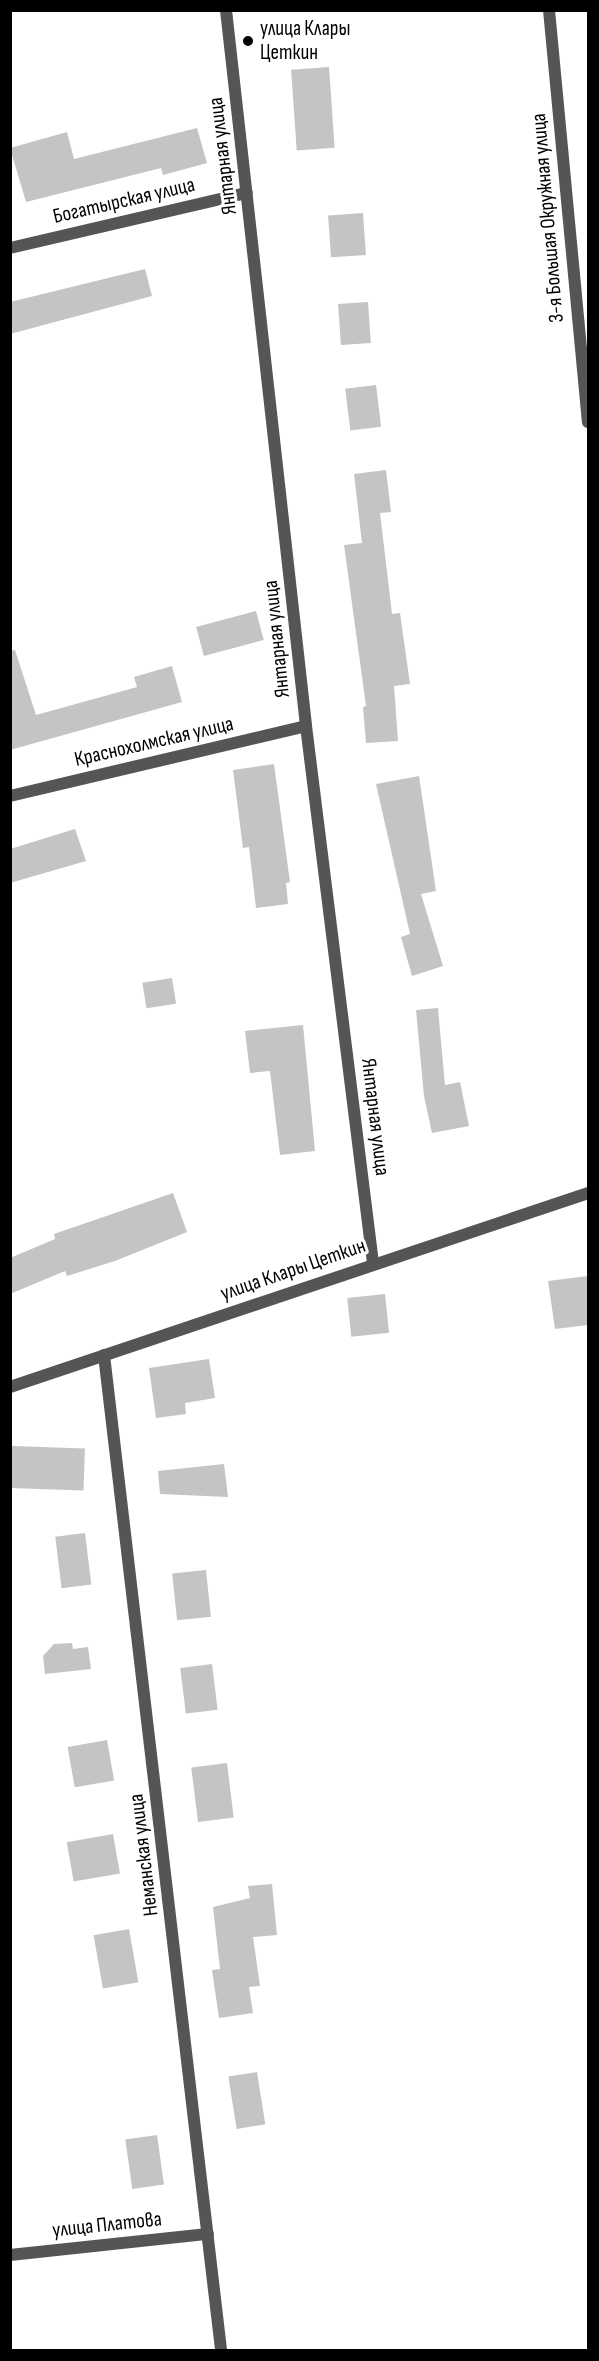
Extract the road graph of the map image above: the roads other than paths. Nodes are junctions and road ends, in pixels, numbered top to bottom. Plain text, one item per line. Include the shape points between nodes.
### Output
1 (226, 10) edge
2 (549, 10) edge
3 (247, 193) junction
4 (10, 248) edge
5 (588, 422) edge
6 (306, 726) junction
7 (10, 796) edge
8 (588, 1193) edge
9 (373, 1263) junction
10 (104, 1355) junction
11 (10, 1387) edge
12 (208, 2234) junction
13 (10, 2255) edge
14 (221, 2350) edge

1 - 3 street, Янтарная улица
2 - 5 street, 3-я Большая Окружная улица
3 - 4 street, Богатырская улица
3 - 6 street, Янтарная улица
6 - 7 street, Краснохолмская улица
6 - 9 street, Янтарная улица
8 - 9 street, улица Клары Цеткин
9 - 10 street, улица Клары Цеткин
10 - 11 street, улица Клары Цеткин
10 - 12 street, Неманская улица
12 - 13 street, улица Платова
12 - 14 street, Неманская улица

